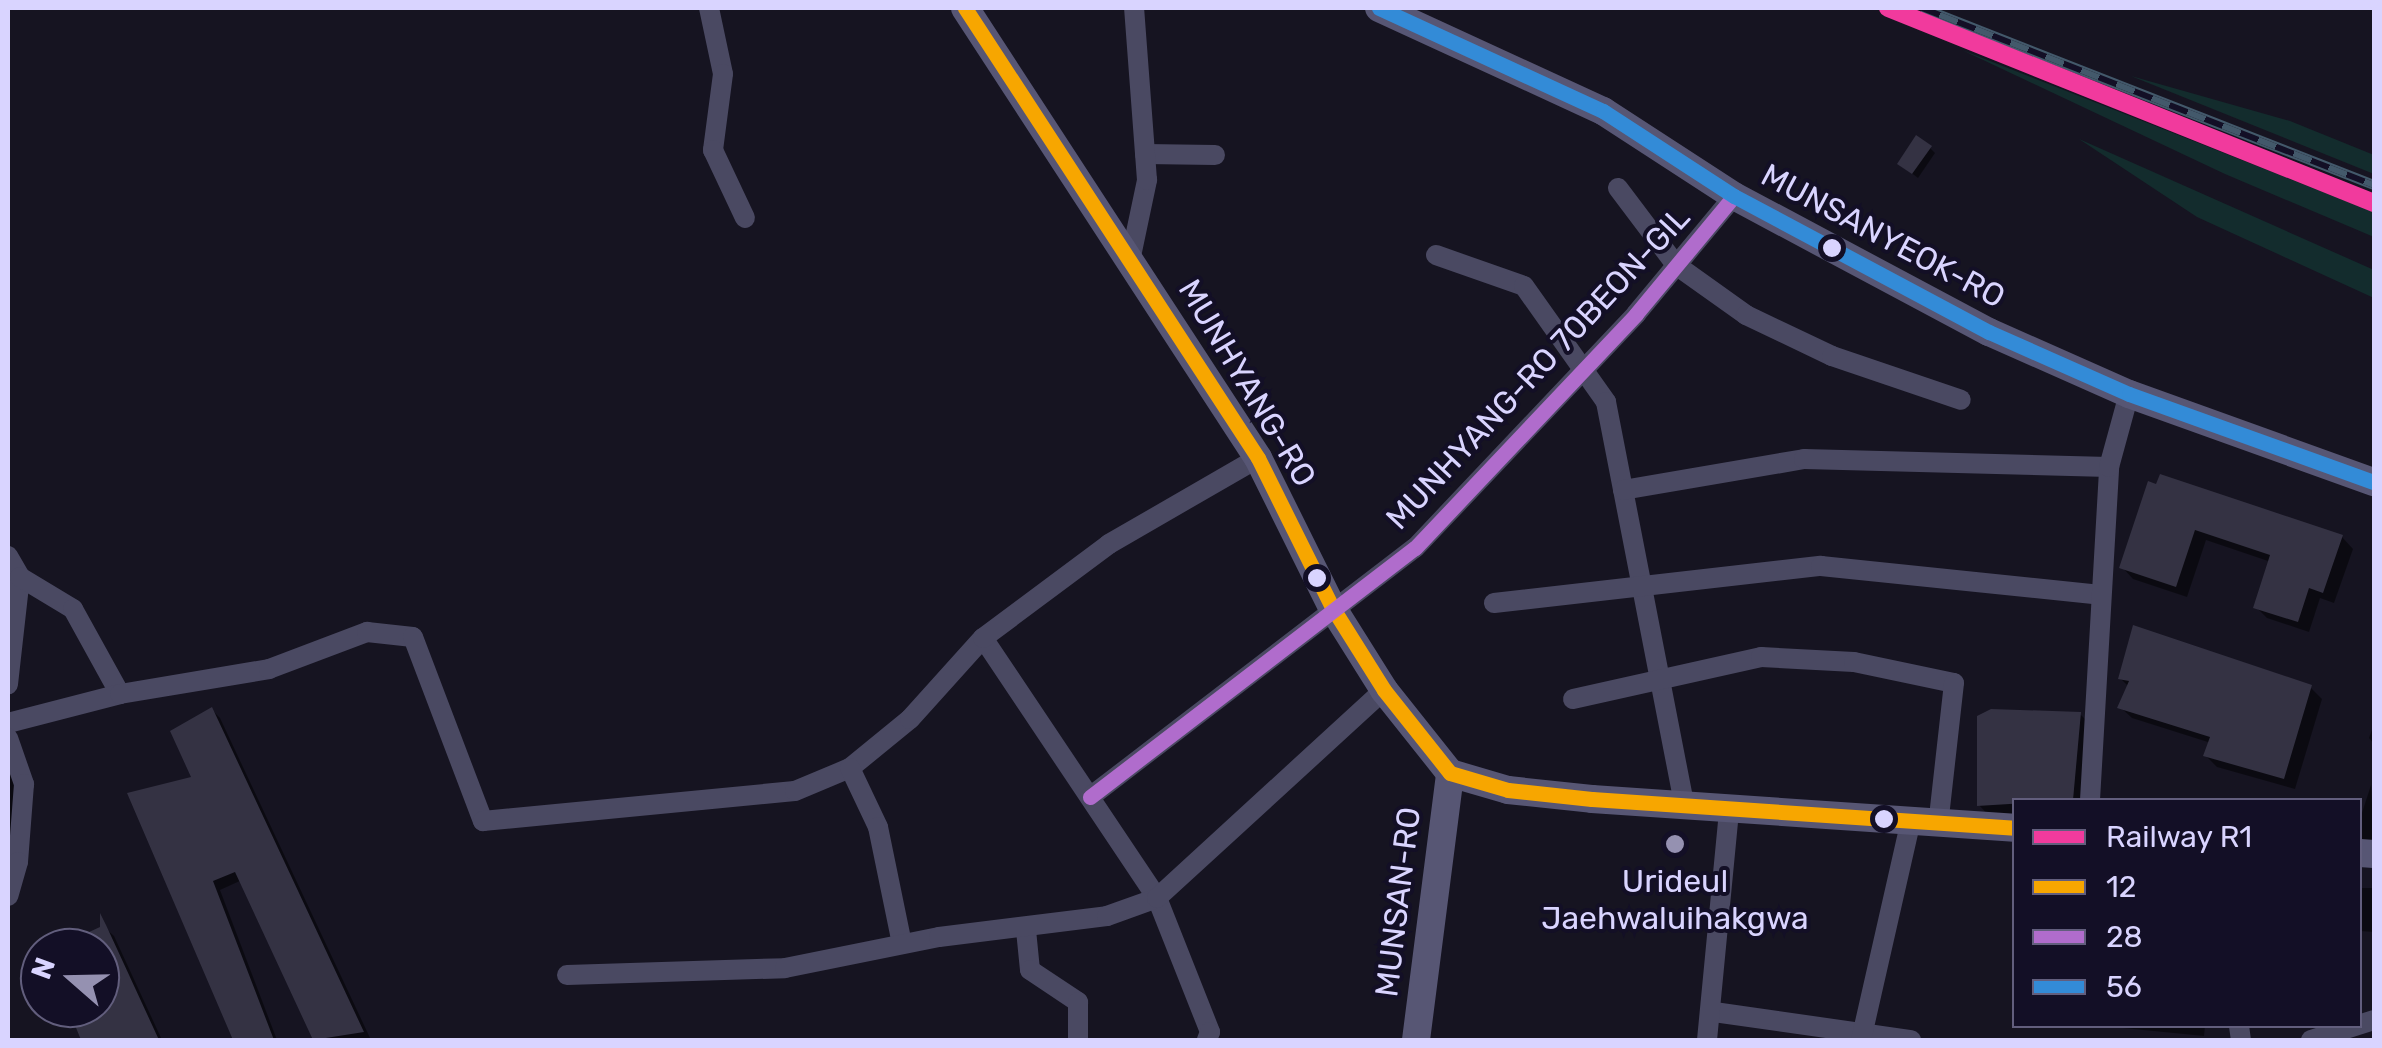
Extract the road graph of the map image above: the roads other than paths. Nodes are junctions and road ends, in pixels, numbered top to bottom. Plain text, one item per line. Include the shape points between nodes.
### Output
1 (709, 8) edge
2 (965, 8) edge
3 (1134, 8) edge
4 (1379, 8) edge
5 (1146, 154) junction
6 (1214, 154) dead end
7 (1618, 188) dead end
8 (1734, 196) junction
9 (745, 218) dead end
10 (1436, 255) dead end
11 (1130, 261) junction
12 (1676, 265) junction
13 (1584, 368) junction
14 (2129, 394) junction
15 (1962, 400) dead end
16 (1258, 458) junction
17 (2109, 468) junction
18 (2374, 482) edge
19 (1623, 490) junction
20 (8, 556) edge
21 (20, 577) junction
22 (1640, 588) junction
23 (2101, 595) junction
24 (1494, 603) dead end
25 (1332, 607) junction
26 (984, 638) junction
27 (1665, 683) junction
28 (8, 684) edge
29 (1384, 690) junction
30 (120, 694) junction
31 (1573, 700) dead end
32 (8, 723) edge
33 (8, 738) edge
34 (850, 768) junction
35 (1450, 773) junction
36 (1090, 797) junction
37 (2090, 798) edge
38 (1685, 806) junction
39 (1729, 810) junction
40 (1924, 824) junction
41 (2012, 828) edge
42 (8, 896) edge
43 (1157, 898) junction
44 (1026, 930) junction
45 (902, 944) junction
46 (567, 975) dead end
47 (1714, 1012) junction
48 (2349, 1028) edge
49 (1862, 1037) edge
50 (1215, 1038) edge
51 (1078, 1040) edge
52 (1416, 1040) edge
53 (1707, 1040) edge
54 (1911, 1040) edge
55 (2312, 1040) edge

1 - 9 street via 723,74 712,150
2 - 11 street, MUNHYANG-RO
3 - 5 street
4 - 8 street, MUNSANYEOK-RO via 1603,111
5 - 6 street
5 - 11 street via 1148,180
7 - 12 street
8 - 12 street, MUNHYANG-RO 70BEON-GIL
8 - 14 street, MUNSANYEOK-RO via 1943,310
10 - 13 street via 1524,286
11 - 16 street, MUNHYANG-RO
12 - 13 street, MUNHYANG-RO 70BEON-GIL
12 - 15 street via 1746,314 1832,356
13 - 19 street via 1606,402
13 - 25 street, MUNHYANG-RO 70BEON-GIL via 1415,548 1367,590
14 - 17 street
14 - 18 street, MUNSANYEOK-RO
16 - 25 street, MUNHYANG-RO
16 - 26 street via 1109,544
17 - 19 street via 1804,459
17 - 23 street
19 - 22 street
20 - 21 street
21 - 28 street
21 - 30 street via 73,609
22 - 23 street via 1821,566
22 - 24 street
22 - 27 street
23 - 37 street
25 - 29 street, MUNHYANG-RO
25 - 36 street, MUNHYANG-RO 70BEON-GIL
26 - 34 street via 910,719
26 - 36 street
27 - 31 street
27 - 38 street
27 - 40 street via 1761,657 1854,662 1954,684
29 - 35 street, MUNHYANG-RO
29 - 43 street
30 - 32 street
30 - 34 street via 269,670 368,632 413,637 483,821 795,791
33 - 42 street via 24,784 18,862
34 - 45 street via 878,826
35 - 38 street via 1508,790
35 - 52 street, MUNSAN-RO
36 - 43 street
38 - 39 street
39 - 40 street
39 - 47 street
40 - 41 street
40 - 49 street
43 - 44 street via 1107,916
43 - 50 street
44 - 45 street
44 - 51 street via 1030,970 1078,1002
45 - 46 street via 736,973
47 - 49 street
47 - 53 street
48 - 55 street
49 - 54 street

